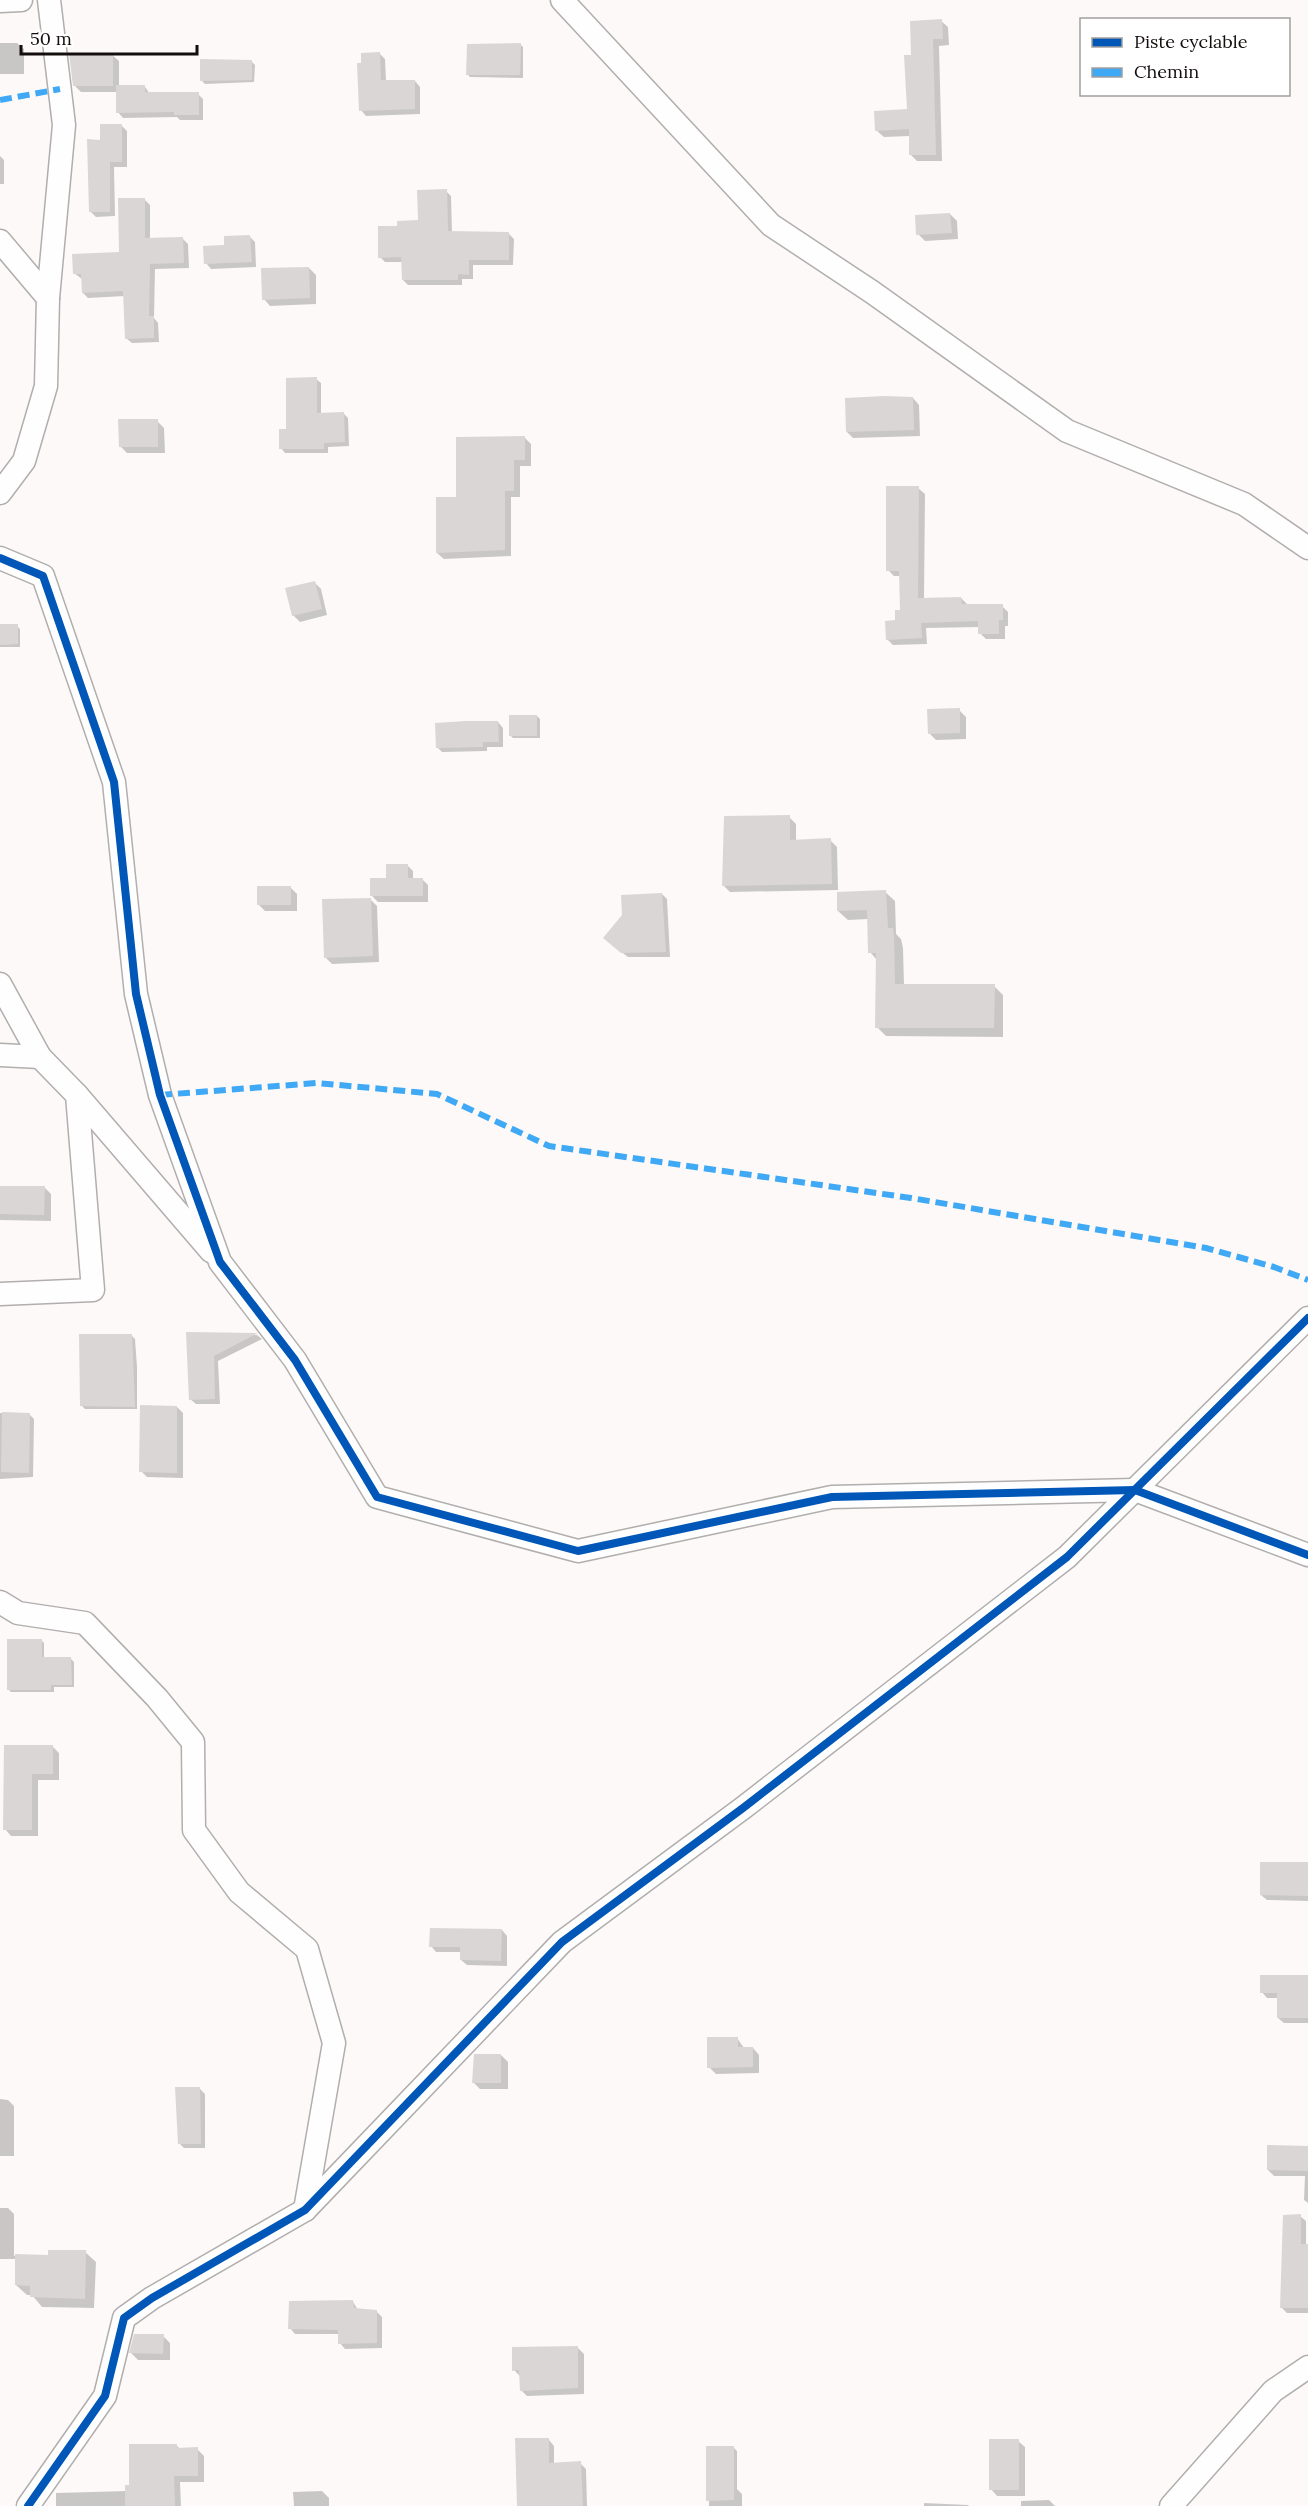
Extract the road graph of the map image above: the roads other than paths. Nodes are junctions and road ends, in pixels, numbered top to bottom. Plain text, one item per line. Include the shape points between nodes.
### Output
1 (21, 0) edge
2 (49, 0) edge
3 (562, 0) edge
4 (0, 1) edge
5 (0, 242) edge
6 (48, 298) junction
7 (0, 493) edge
8 (1308, 548) edge
9 (0, 558) edge
10 (0, 984) edge
11 (0, 1055) edge
12 (40, 1057) junction
13 (77, 1095) junction
14 (220, 1262) junction
15 (0, 1294) edge
16 (1308, 1318) edge
17 (1135, 1490) junction
18 (1308, 1555) edge
19 (0, 1602) edge
20 (305, 2210) junction
21 (1308, 2367) edge
22 (28, 2506) edge
23 (1171, 2506) edge

1 - 4 street
2 - 6 street via 64,125
3 - 8 street via 771,225 1067,431 1244,504
5 - 6 street
6 - 7 street via 46,386 24,460
9 - 14 street via 43,576 114,782 136,994 160,1095
10 - 12 street
11 - 12 street
12 - 13 street
13 - 14 street
13 - 15 street via 93,1290
14 - 17 street via 295,1360 376,1497 578,1551 832,1497
16 - 17 street
17 - 18 street
17 - 20 street via 1067,1557 743,1808 562,1942
19 - 20 street via 18,1613 85,1623 157,1698 192,1742 194,1830 239,1892 307,1949 334,2043
20 - 22 street via 124,2318 105,2396
21 - 23 street via 1273,2391

